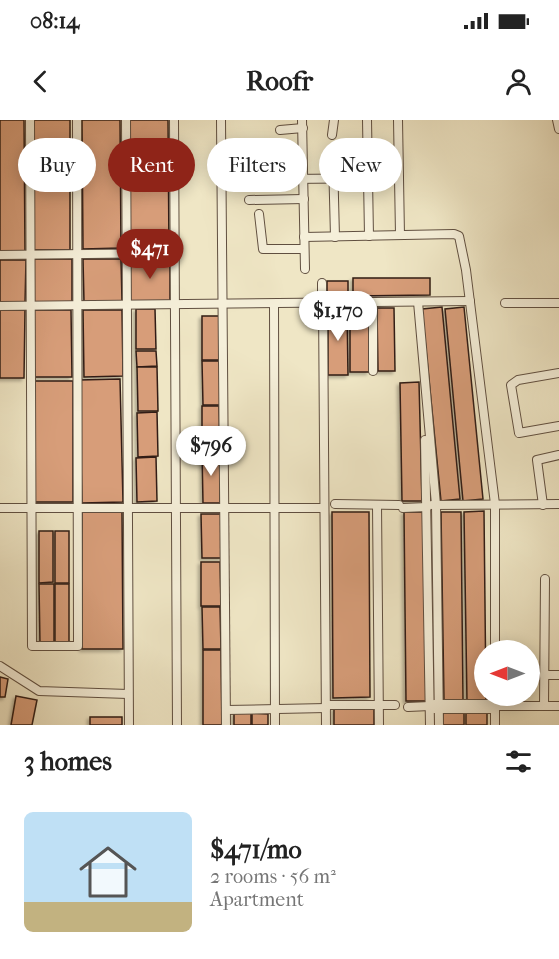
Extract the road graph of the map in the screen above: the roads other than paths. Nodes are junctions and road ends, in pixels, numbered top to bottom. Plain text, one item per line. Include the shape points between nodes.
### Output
1 (30, 120) edge
2 (77, 120) edge
3 (126, 120) edge
4 (174, 120) edge
5 (221, 120) edge
6 (334, 120) edge
7 (367, 120) edge
8 (398, 120) edge
9 (557, 120) edge
10 (303, 124) edge
11 (559, 129) edge
12 (280, 130) dead end
13 (332, 135) dead end
14 (367, 138) edge
15 (398, 138) edge
16 (304, 192) edge
17 (335, 192) edge
18 (368, 192) edge
19 (399, 192) edge
20 (304, 199) junction
21 (249, 200) dead end
22 (259, 214) dead end
23 (400, 235) junction
24 (369, 236) junction
25 (304, 237) junction
26 (335, 237) junction
27 (304, 249) junction
28 (127, 253) junction
29 (174, 253) junction
30 (30, 254) junction
31 (77, 254) junction
32 (0, 255) edge
33 (305, 269) dead end
34 (322, 283) dead end
35 (470, 301) junction
36 (418, 302) junction
37 (372, 303) junction
38 (505, 303) dead end
39 (559, 303) edge
40 (274, 304) junction
41 (322, 304) junction
42 (128, 305) junction
43 (175, 305) junction
44 (223, 305) junction
45 (0, 306) edge
46 (30, 306) junction
47 (77, 306) junction
48 (373, 371) dead end
49 (559, 373) edge
50 (559, 426) edge
51 (559, 455) edge
52 (335, 504) dead end
53 (559, 504) edge
54 (377, 505) junction
55 (543, 505) junction
56 (495, 506) junction
57 (431, 507) junction
58 (0, 508) edge
59 (31, 508) junction
60 (77, 508) junction
61 (127, 508) junction
62 (177, 508) junction
63 (224, 508) junction
64 (275, 508) junction
65 (324, 508) junction
66 (545, 579) dead end
67 (495, 640) edge
68 (0, 666) edge
69 (544, 675) junction
70 (559, 675) edge
71 (128, 694) junction
72 (379, 705) junction
73 (395, 705) dead end
74 (474, 705) edge
75 (326, 706) junction
76 (495, 706) edge
77 (540, 706) edge
78 (544, 706) junction
79 (559, 706) edge
80 (408, 707) dead end
81 (433, 707) junction
82 (275, 709) junction
83 (226, 710) junction
84 (129, 725) edge
85 (177, 725) edge
86 (226, 725) edge
87 (275, 725) edge
88 (326, 725) edge
89 (379, 725) edge
90 (430, 725) edge
91 (439, 725) edge
92 (495, 725) edge

1 - 30 street
2 - 31 street
3 - 28 street
4 - 29 street
5 - 44 street
6 - 13 street
7 - 14 street
8 - 15 street
9 - 11 street
10 - 12 street
16 - 20 street
17 - 26 street
18 - 24 street
19 - 23 street
20 - 21 street
20 - 25 street
22 - 27 street via 263,249
23 - 24 street
23 - 35 street via 459,236
24 - 26 street
25 - 26 street
25 - 27 street
27 - 33 street
28 - 29 street
28 - 31 street
28 - 42 street
29 - 43 street
30 - 31 street
30 - 32 street
30 - 46 street
31 - 47 street
34 - 41 street
35 - 36 street
35 - 56 street
36 - 37 street
36 - 57 street
37 - 41 street
37 - 48 street
38 - 39 street
40 - 41 street
40 - 44 street
40 - 64 street
41 - 65 street
42 - 43 street
42 - 47 street
42 - 61 street
43 - 44 street
43 - 62 street
44 - 63 street
45 - 46 street
46 - 47 street
46 - 59 street
47 - 60 street
49 - 50 street via 518,380 511,385 519,432
51 - 55 street via 537,460
52 - 54 street
53 - 55 street
54 - 57 street
54 - 72 street
55 - 56 street
56 - 57 street
56 - 67 street
57 - 81 street
58 - 59 street
59 - 60 street
59 - 60 street via 32,646 78,646
60 - 61 street
61 - 62 street
61 - 71 street
62 - 63 street
62 - 85 street
63 - 64 street
63 - 83 street
64 - 65 street
64 - 82 street
65 - 75 street
66 - 69 street
68 - 71 street via 39,692
69 - 70 street
69 - 78 street
71 - 84 street
72 - 73 street
72 - 75 street
72 - 89 street
74 - 81 street
75 - 82 street
75 - 88 street
76 - 92 street
77 - 78 street
78 - 79 street
80 - 81 street
81 - 90 street
81 - 91 street
82 - 83 street
82 - 87 street
83 - 86 street

